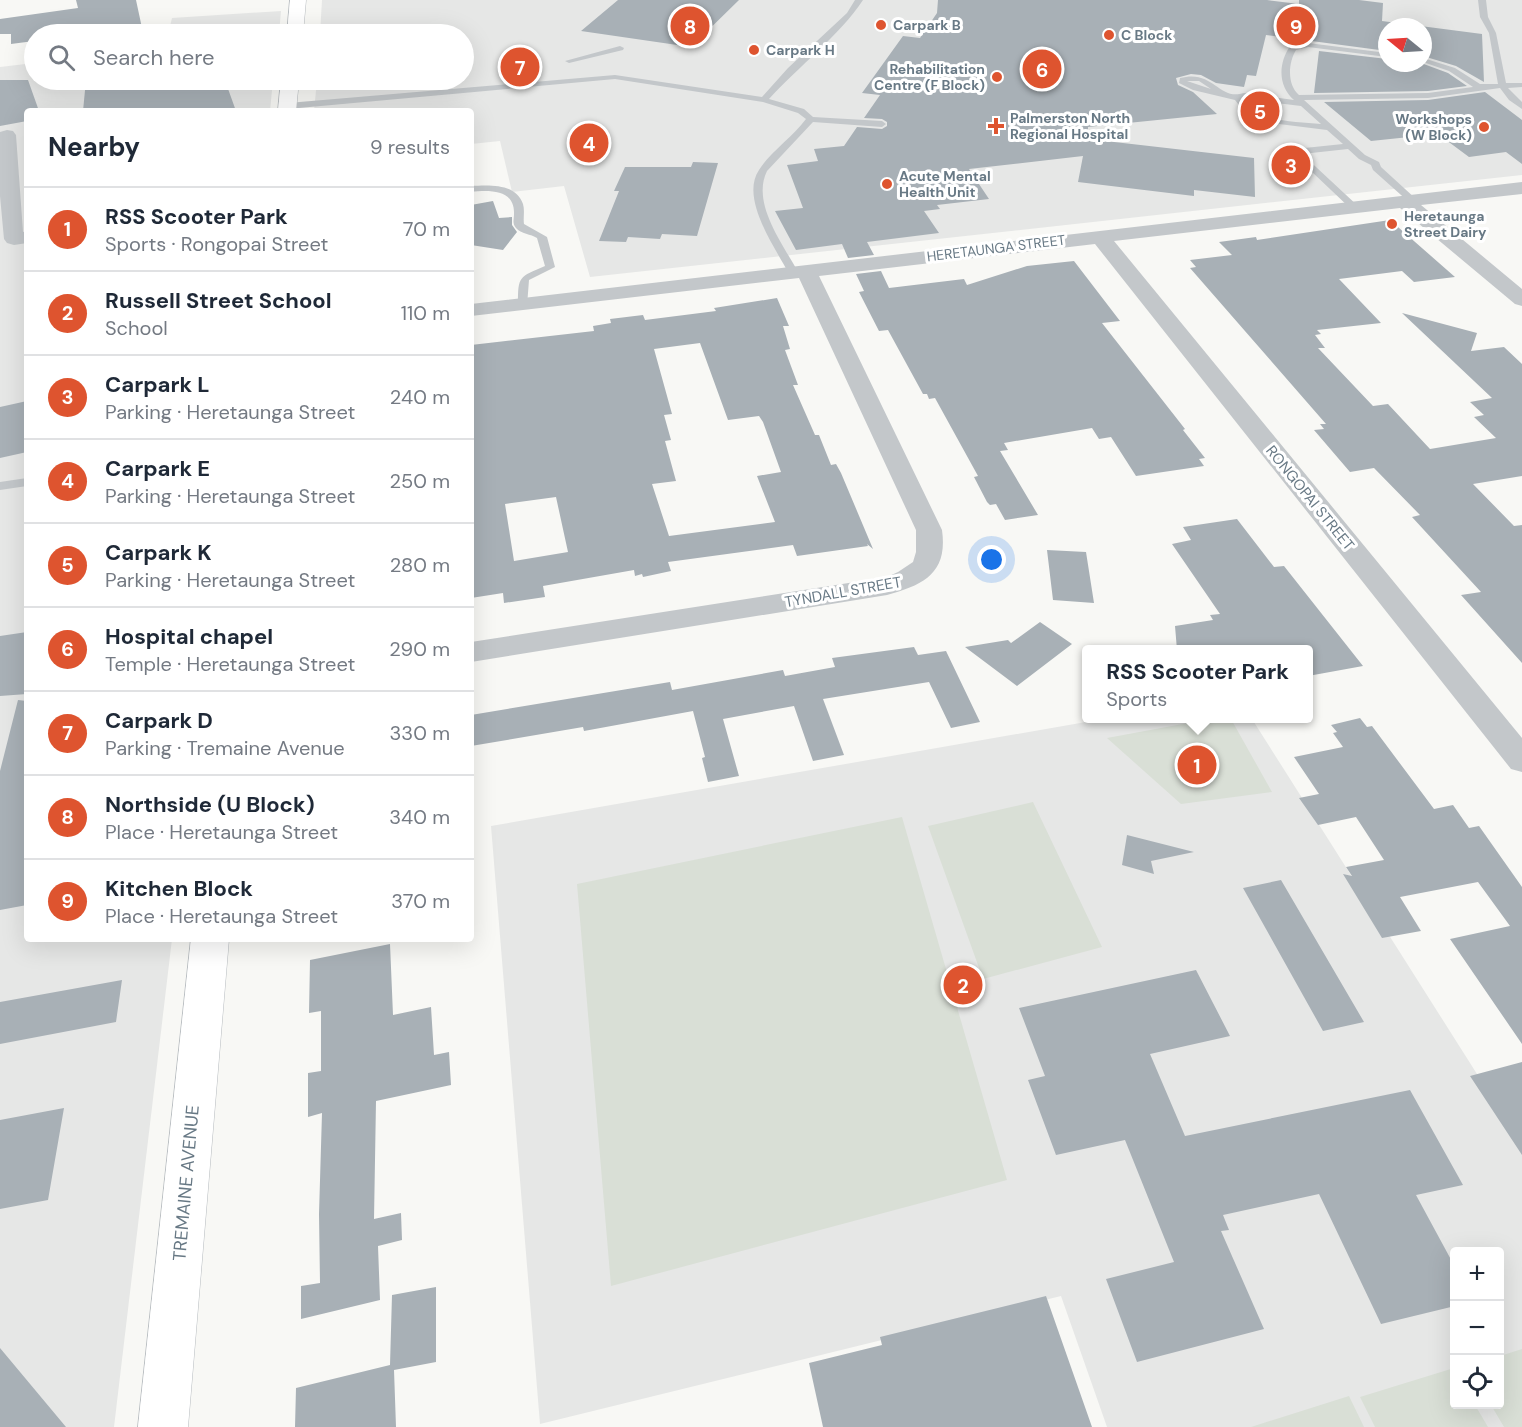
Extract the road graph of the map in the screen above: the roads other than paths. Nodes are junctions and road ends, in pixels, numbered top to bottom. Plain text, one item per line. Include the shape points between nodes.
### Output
1 (859, 0) edge
2 (1482, 0) edge
3 (297, 3) edge
4 (296, 24) edge
5 (620, 48) dead end
6 (1378, 54) edge
7 (569, 61) dead end
8 (1432, 61) edge
9 (1522, 85) edge
10 (1502, 86) junction
11 (1478, 87) junction
12 (474, 89) edge
13 (289, 90) edge
14 (466, 90) edge
15 (1217, 91) dead end
16 (1238, 98) junction
17 (765, 100) junction
18 (1300, 101) junction
19 (1522, 106) edge
20 (287, 108) edge
21 (811, 119) junction
22 (882, 124) dead end
23 (1330, 128) junction
24 (7, 135) dead end
25 (1350, 147) junction
26 (1522, 188) edge
27 (474, 189) edge
28 (1409, 201) junction
29 (1354, 207) junction
30 (1099, 236) junction
31 (24, 237) edge
32 (800, 271) junction
33 (1522, 300) edge
34 (523, 304) junction
35 (474, 310) edge
36 (24, 482) edge
37 (0, 486) edge
38 (474, 652) edge
39 (1522, 760) edge
40 (210, 942) edge
41 (163, 1427) edge

1 - 17 lane via 850,14
2 - 10 lane via 1484,15 1492,28
3 - 4 main road
5 - 7 lane
6 - 18 lane via 1308,45 1293,48 1286,57 1286,78 1290,92
8 - 11 lane
9 - 10 lane
10 - 11 lane
10 - 19 lane
11 - 18 lane via 1428,97 1340,96
12 - 17 lane via 632,77
13 - 20 main road
14 - 20 lane
15 - 16 lane
16 - 18 lane
16 - 23 lane via 1260,118
17 - 21 lane via 801,111
18 - 23 lane
21 - 22 lane
21 - 32 lane via 761,172 756,183 760,206
23 - 25 lane
24 - 31 street via 14,239
25 - 28 lane
25 - 29 lane via 1296,152
26 - 28 street, HERETAUNGA STREET
27 - 34 lane via 492,187 510,193 517,202 520,227 542,237 550,267 525,278
28 - 29 street, HERETAUNGA STREET
28 - 33 street
29 - 30 street, HERETAUNGA STREET
30 - 32 street, HERETAUNGA STREET
30 - 39 street, RONGOPAI STREET
32 - 34 street, HERETAUNGA STREET
32 - 38 street, TYNDALL STREET via 929,530 932,545 920,571 907,581 887,586
34 - 35 street, HERETAUNGA STREET
36 - 37 lane
40 - 41 main road, TREMAINE AVENUE

